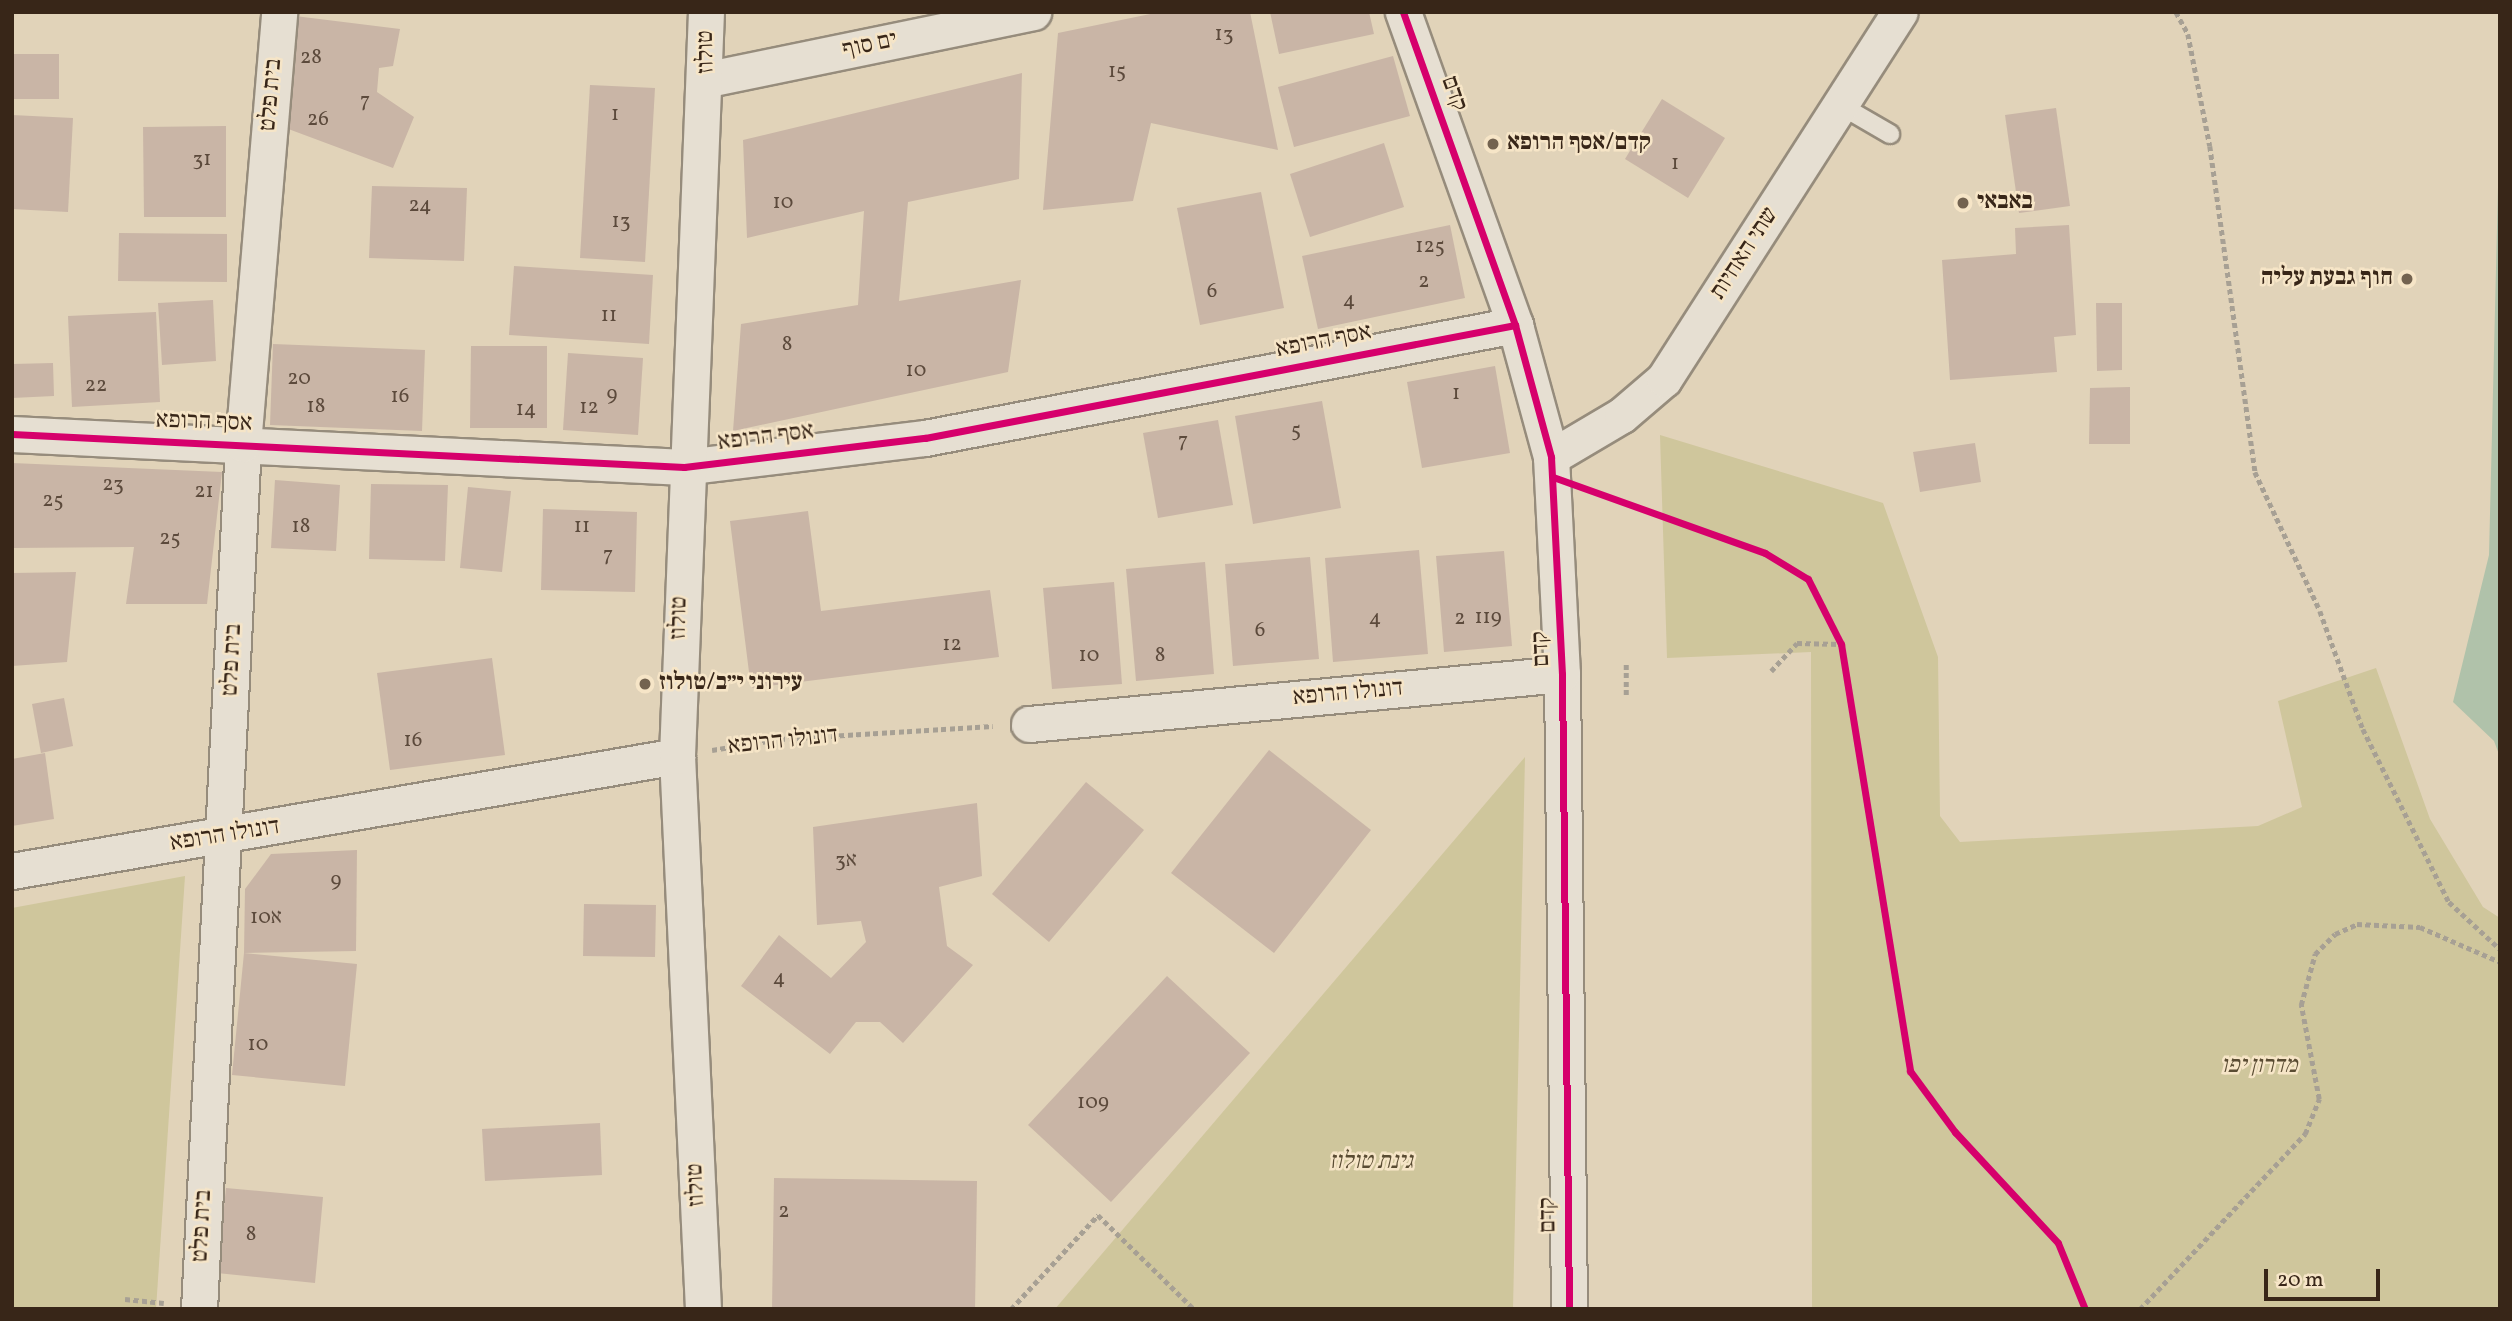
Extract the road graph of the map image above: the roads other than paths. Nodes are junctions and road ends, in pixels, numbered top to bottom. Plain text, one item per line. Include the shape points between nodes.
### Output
1 (279, 12) edge
2 (706, 12) edge
3 (1033, 12) edge
4 (1403, 12) edge
5 (1900, 12) edge
6 (708, 79) junction
7 (1840, 105) junction
8 (1890, 134) dead end
9 (1514, 325) junction
10 (12, 434) edge
11 (243, 444) junction
12 (1551, 457) junction
13 (684, 467) junction
14 (1562, 674) junction
15 (1029, 723) road end
16 (677, 756) junction
17 (224, 837) junction
18 (12, 870) edge
19 (199, 1309) edge
20 (703, 1309) edge
21 (1569, 1309) edge

1 - 11 street, בית פלט
2 - 6 street, טולוז
3 - 6 street, ים סוף
4 - 9 street, קדם
5 - 7 street, שתי האחיות
6 - 13 street, טולוז
7 - 8 lane
7 - 12 street, שתי האחיות via 1664,379 1622,415
9 - 12 street, קדם
9 - 13 street, אסף הרופא via 925,438
10 - 11 street, אסף הרופא
11 - 13 street, אסף הרופא
11 - 17 street, בית פלט
12 - 14 street, קדם
13 - 16 street, טולוז
14 - 15 street, דונולו הרופא
14 - 21 street, קדם
16 - 17 street, דונולו הרופא
16 - 20 street, טולוז
17 - 18 street, דונולו הרופא
17 - 19 street, בית פלט

